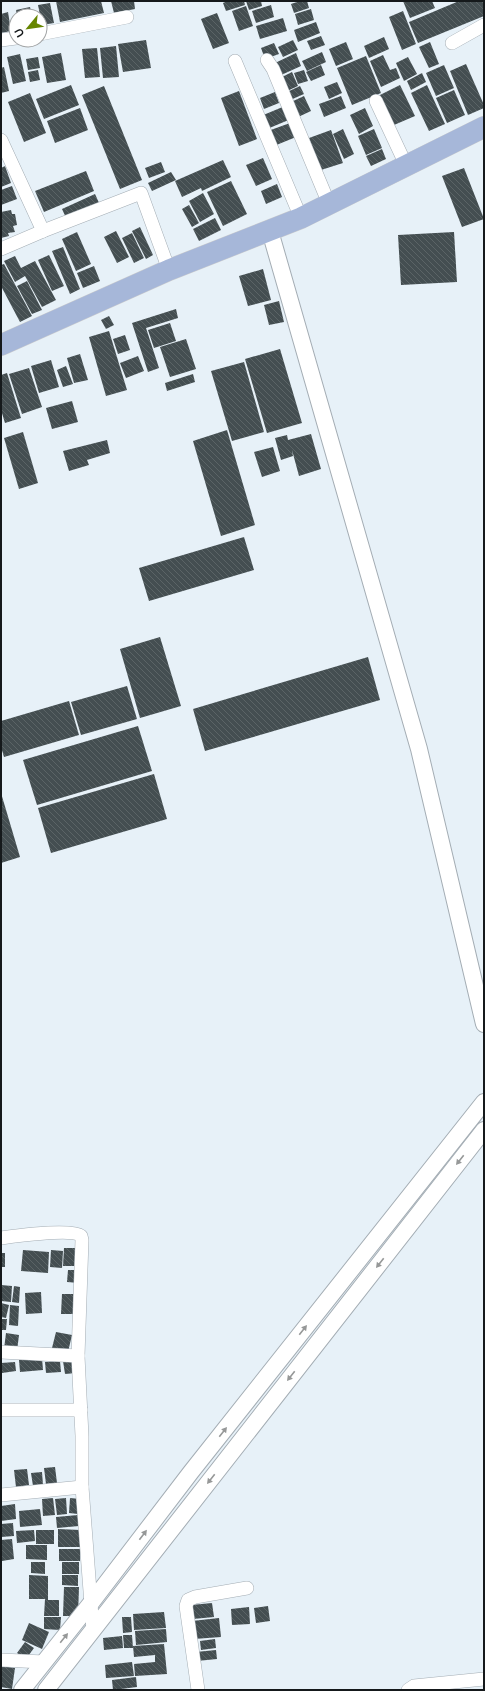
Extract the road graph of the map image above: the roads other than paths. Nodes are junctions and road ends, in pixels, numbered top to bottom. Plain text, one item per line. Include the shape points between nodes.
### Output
1 (127, 18) dead end
2 (484, 25) edge
3 (48, 33) edge
4 (452, 42) dead end
5 (267, 60) dead end
6 (235, 61) dead end
7 (376, 101) dead end
8 (484, 127) edge
9 (1, 140) edge
10 (406, 165) junction
11 (329, 204) junction
12 (301, 218) junction
13 (43, 230) junction
14 (270, 231) junction
15 (1, 249) edge
16 (169, 270) junction
17 (2, 342) edge
18 (484, 1024) edge
19 (484, 1102) edge
20 (484, 1130) edge
21 (1, 1238) edge
22 (1, 1352) edge
23 (78, 1356) junction
24 (1, 1410) edge
25 (81, 1410) junction
26 (82, 1487) junction
27 (1, 1495) edge
28 (247, 1588) dead end
29 (91, 1603) junction
30 (93, 1630) junction
31 (1, 1660) edge
32 (44, 1662) junction
33 (484, 1679) edge
34 (22, 1690) edge
35 (46, 1690) edge
36 (198, 1690) edge
37 (408, 1690) edge

1 - 3 street
2 - 4 street
5 - 11 street
6 - 12 street
7 - 10 street
8 - 10 main road
9 - 13 street
10 - 11 main road
11 - 12 main road
12 - 14 main road
13 - 15 street
13 - 16 street via 141,193
14 - 16 main road
14 - 18 street via 419,749
16 - 17 main road
29 -> 19 street via 191,1472
20 -> 30 street
21 - 23 street via 75,1232 81,1236
22 - 23 street
23 - 25 street
24 - 25 street
25 - 26 street
26 - 27 street
26 - 29 street
28 - 36 street via 188,1600 186,1606
29 - 30 street
32 -> 29 street
30 - 35 street
31 - 32 street
32 - 34 street
33 - 37 street via 414,1686

